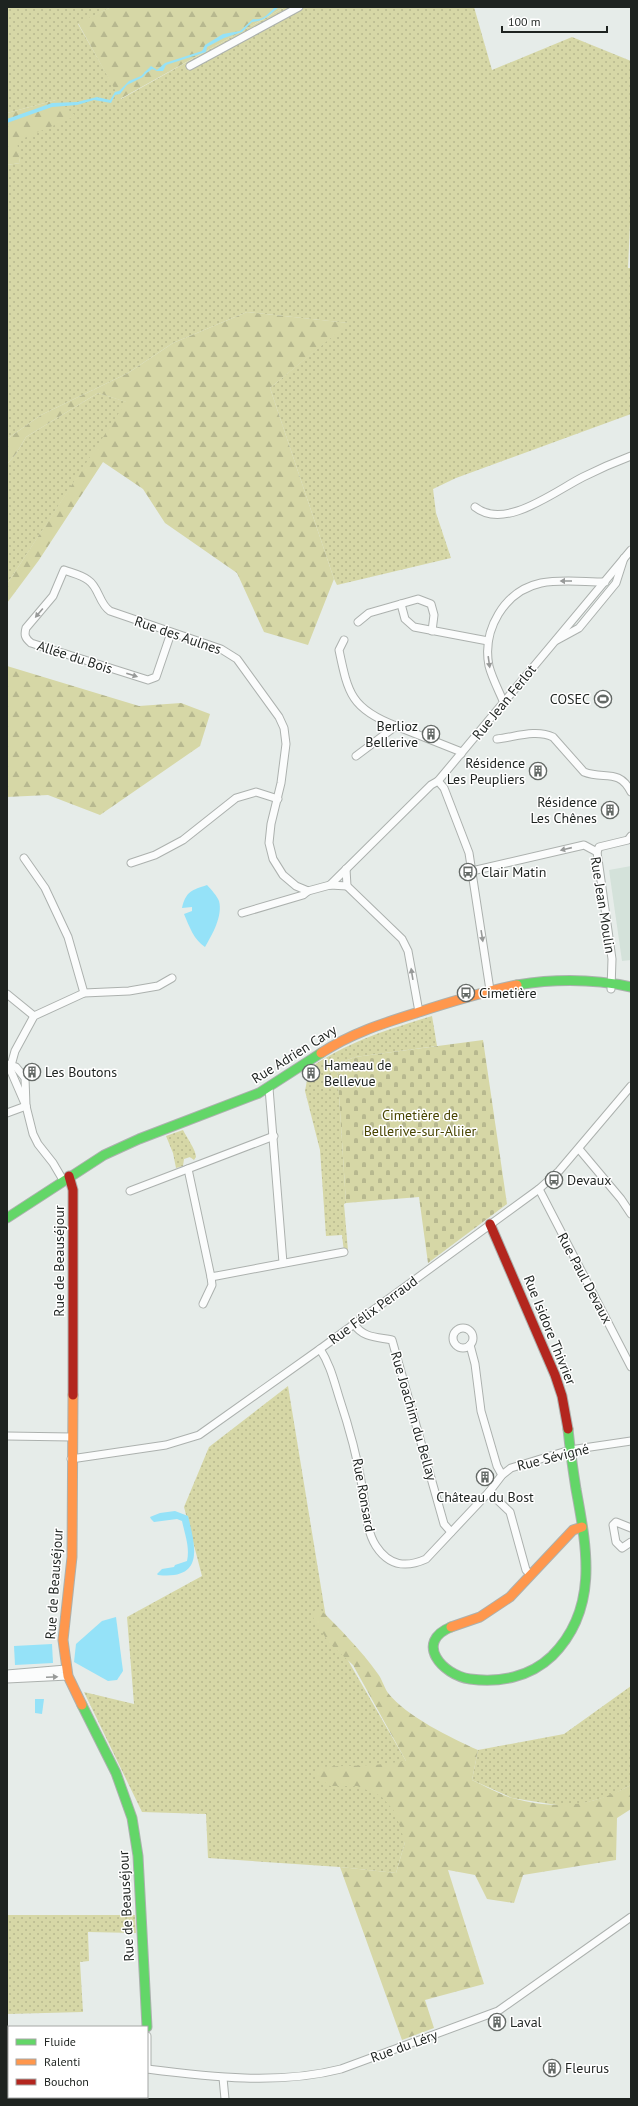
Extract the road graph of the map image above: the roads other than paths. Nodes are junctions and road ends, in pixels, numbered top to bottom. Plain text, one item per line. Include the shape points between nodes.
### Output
1 (299, 7) edge
2 (190, 66) dead end
3 (631, 456) edge
4 (475, 507) dead end
5 (631, 550) edge
6 (624, 558) junction
7 (64, 570) joint
8 (605, 582) junction
9 (401, 604) junction
10 (358, 622) dead end
11 (432, 630) junction
12 (171, 632) junction
13 (344, 640) dead end
14 (488, 641) junction
15 (554, 641) junction
16 (504, 703) junction
17 (396, 726) junction
18 (497, 739) dead end
19 (461, 754) junction
20 (356, 756) dead end
21 (438, 781) junction
22 (631, 792) edge
23 (278, 799) junction
24 (631, 836) edge
25 (597, 852) junction
26 (24, 858) dead end
27 (131, 863) dead end
28 (346, 869) junction
29 (472, 871) junction
30 (330, 885) junction
31 (347, 886) junction
32 (308, 891) junction
33 (242, 913) dead end
34 (172, 978) dead end
35 (611, 986) junction
36 (631, 987) edge
37 (490, 990) junction
38 (631, 991) edge
39 (84, 993) junction
40 (7, 994) edge
41 (419, 1012) junction
42 (34, 1016) junction
43 (8, 1065) edge
44 (269, 1088) junction
45 (630, 1090) edge
46 (26, 1106) junction
47 (7, 1113) edge
48 (274, 1136) junction
49 (579, 1149) junction
50 (188, 1169) junction
51 (66, 1178) junction
52 (539, 1189) junction
53 (130, 1191) dead end
54 (631, 1214) edge
55 (7, 1218) edge
56 (490, 1224) junction
57 (344, 1252) dead end
58 (283, 1263) junction
59 (211, 1277) junction
60 (203, 1304) dead end
61 (354, 1324) junction
62 (470, 1345) dead end
63 (320, 1350) junction
64 (631, 1367) edge
65 (7, 1436) edge
66 (71, 1437) junction
67 (631, 1441) edge
68 (570, 1450) junction
69 (71, 1459) junction
70 (502, 1475) junction
71 (489, 1492) junction
72 (582, 1527) junction
73 (631, 1528) edge
74 (451, 1532) junction
75 (631, 1542) edge
76 (531, 1575) junction
77 (67, 1673) junction
78 (7, 1674) edge
79 (7, 1679) edge
80 (631, 1917) edge
81 (147, 2026) edge
82 (148, 2069) edge
83 (223, 2078) junction
84 (225, 2099) edge

1 - 2 street
3 - 4 street via 582,477 544,500 517,511 489,516
5 - 6 street, Rue Jean Ferlot
6 - 8 street, Rue Jean Ferlot
6 - 15 street, Rue Jean Ferlot via 616,583 579,628
7 - 12 street, Rue des Aulnes via 88,580 102,604 110,612
7 -> 12 street, Allée du Bois via 53,596 26,628 24,633 31,643 148,680 156,677
8 -> 14 street via 554,581 527,588 516,594 503,607
8 - 15 street, Rue Jean Ferlot
9 - 10 street via 369,613
9 - 11 street via 405,620 409,624
9 - 11 street via 418,599 431,604 434,615
11 - 14 street
12 - 23 street, Rue des Aulnes via 230,653 279,717 284,728 286,744
13 - 17 street via 339,650 346,685 352,695 366,713
14 -> 16 street via 491,672
15 - 16 street, Rue Jean Ferlot
16 - 19 street, Rue Jean Ferlot
17 - 19 street
17 - 20 street
18 - 22 street via 537,733 548,734 584,772 618,777
19 - 21 street, Rue Jean Ferlot
21 - 28 street, Rue Jean Ferlot
21 - 29 street via 444,788 470,853
23 - 27 street via 256,792 236,798 183,840 156,855
23 - 32 street, Rue des Aulnes via 269,843 273,859 283,875 296,886
24 - 25 street via 628,840 599,847
25 -> 29 street, Rue Jean Moulin via 584,845
25 - 35 street, Rue Jean Moulin via 612,959
26 - 39 street via 46,888 68,937
28 - 30 street
28 - 31 street
29 -> 37 street
30 - 31 street
30 - 32 street
41 -> 31 street via 408,951 402,939
32 - 33 street via 303,895
34 - 39 street via 158,986
35 - 36 street, Rue Adrien Cavy
35 - 37 street, Rue Adrien Cavy via 543,982
35 - 38 street, Rue Adrien Cavy
37 - 41 street, Rue Adrien Cavy
39 - 42 street
40 - 42 street
41 - 44 street, Rue Adrien Cavy via 343,1038
42 - 43 street
43 - 46 street
43 - 46 street via 16,1067 25,1078
44 - 48 street
44 - 51 street, Rue Adrien Cavy via 139,1139 104,1155
45 - 49 street, Rue Félix Perraud
46 - 47 street
46 - 51 street via 38,1144
48 - 50 street
48 - 58 street
49 - 52 street, Rue Félix Perraud
49 - 54 street
50 - 53 street
50 - 59 street
51 - 55 street, Rue Adrien Cavy
51 - 66 street, Rue de Beauséjour via 73,1190
52 - 56 street, Rue Félix Perraud
52 - 64 street, Rue Paul Devaux
56 - 61 street, Rue Félix Perraud
56 - 68 street, Rue Isidore Thivrier via 555,1375 564,1402
57 - 58 street
58 - 59 street
59 - 60 street via 212,1285
61 - 63 street, Rue Félix Perraud
61 - 74 street, Rue Joachim du Bellay via 365,1335 392,1340 444,1524
62 - 70 street via 481,1411
63 - 69 street, Rue Félix Perraud via 199,1435 166,1445
63 - 74 street, Rue Ronsard via 328,1363 356,1452 370,1531 375,1545 392,1561 403,1565 414,1564 426,1560
65 - 66 street
66 - 69 street, Rue de Beauséjour
67 - 68 street, Rue Sévigné
68 - 70 street, Rue Sévigné via 511,1468
68 - 72 street, Rue Isidore Thivrier
69 - 77 street, Rue de Beauséjour via 72,1557 62,1631
70 - 71 street, Rue Ronsard
71 - 74 street, Rue Ronsard
71 - 76 street via 510,1512 526,1570
72 - 76 street, Rue Isidore Thivrier via 573,1530
72 - 76 street, Rue Isidore Thivrier via 586,1588 582,1605 568,1636 546,1660 532,1671 496,1681 477,1681 442,1667 434,1651 437,1636 444,1629 474,1619 498,1606
73 - 75 street via 616,1522 613,1525 616,1542 622,1548
77 - 78 street
79 -> 77 street
77 - 81 street, Rue de Beauséjour via 116,1773 132,1818 138,1856
80 - 83 street, Rue du Léry via 492,2014 324,2074
82 - 83 street, Rue du Léry
83 - 84 street

